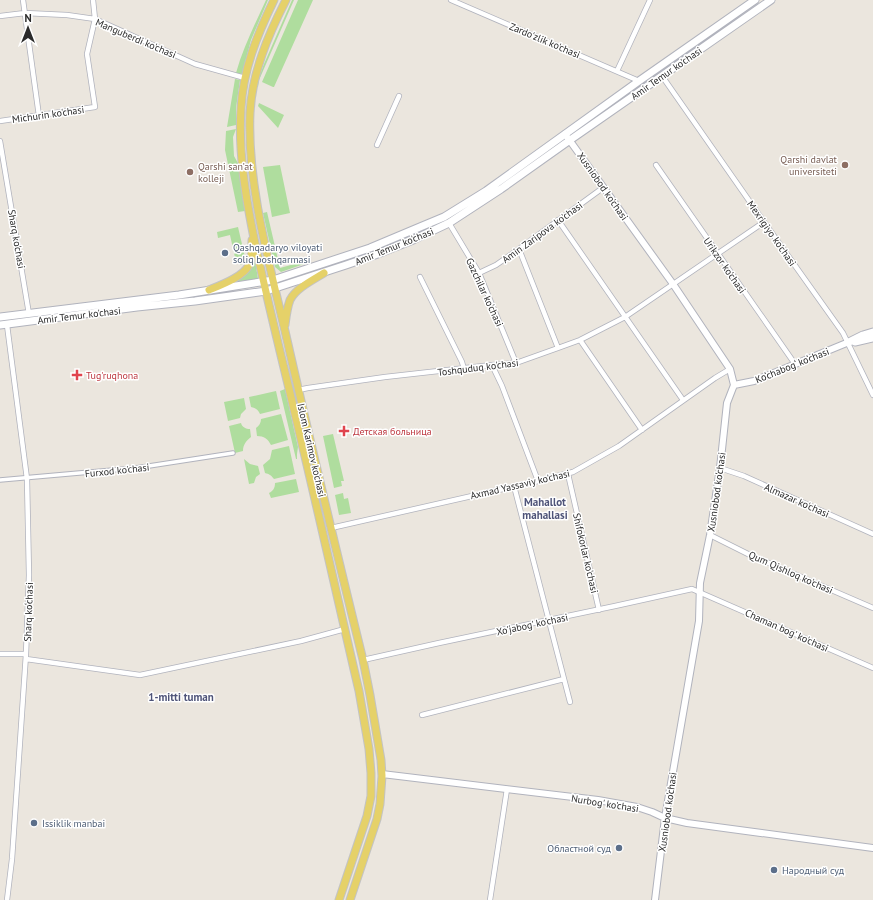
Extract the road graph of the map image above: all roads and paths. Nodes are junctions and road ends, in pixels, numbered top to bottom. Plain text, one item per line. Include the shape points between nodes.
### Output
1 (23, 0) edge
2 (93, 0) edge
3 (274, 0) edge
4 (286, 0) edge
5 (451, 0) edge
6 (650, 0) edge
7 (755, 0) edge
8 (771, 0) edge
9 (25, 13) junction
10 (0, 16) edge
11 (95, 19) junction
12 (617, 71) junction
13 (662, 76) junction
14 (245, 78) junction
15 (639, 81) junction
16 (399, 96) dead end
17 (39, 116) junction
18 (0, 121) edge
19 (568, 137) junction
20 (0, 141) edge
21 (377, 145) dead end
22 (656, 165) dead end
23 (604, 187) junction
24 (558, 220) junction
25 (449, 222) junction
26 (764, 222) junction
27 (252, 228) junction
28 (519, 249) junction
29 (717, 254) junction
30 (324, 272) junction
31 (479, 273) junction
32 (420, 276) dead end
33 (273, 280) junction
34 (264, 282) junction
35 (672, 284) junction
36 (275, 288) junction
37 (209, 290) junction
38 (266, 291) junction
39 (29, 314) junction
40 (0, 317) edge
41 (625, 317) junction
42 (3, 325) edge
43 (285, 331) junction
44 (873, 332) edge
45 (873, 338) edge
46 (580, 340) junction
47 (849, 342) junction
48 (558, 348) junction
49 (516, 363) junction
50 (795, 364) junction
51 (492, 365) junction
52 (464, 369) junction
53 (730, 369) junction
54 (734, 385) junction
55 (298, 390) junction
56 (873, 395) edge
57 (683, 400) junction
58 (642, 430) junction
59 (233, 453) dead end
60 (720, 468) junction
61 (568, 474) junction
62 (27, 478) junction
63 (0, 480) edge
64 (538, 481) junction
65 (514, 486) junction
66 (331, 528) junction
67 (873, 534) edge
68 (710, 535) junction
69 (700, 592) junction
70 (873, 608) edge
71 (599, 610) junction
72 (549, 620) junction
73 (345, 629) junction
74 (0, 654) edge
75 (26, 656) junction
76 (363, 660) junction
77 (873, 668) edge
78 (564, 679) junction
79 (369, 688) junction
80 (359, 691) junction
81 (570, 702) dead end
82 (422, 715) dead end
83 (382, 774) junction
84 (507, 789) junction
85 (665, 818) junction
86 (873, 848) edge
87 (7, 900) edge
88 (339, 900) edge
89 (350, 900) edge
90 (490, 900) edge
91 (655, 900) edge

1 - 9 street
2 - 11 street
3 - 14 main road, Islom Karimov ko‘chasi via 259,31
4 - 33 main road, Islom Karimov ko‘chasi via 271,30 255,76 250,112 252,168 258,212
5 - 12 street, Zardo'zlik ko'chasi
6 - 12 street
7 - 15 main road, Amir Temur ko'chasi
8 - 13 main road, Amir Temur ko'chasi
9 - 10 street, Manguberdi ko'chasi
9 - 11 street, Manguberdi ko'chasi
9 - 17 street
11 - 14 street, Manguberdi ko'chasi via 195,64
11 - 17 street, Michurin ko'chasi via 87,54 95,107
12 - 15 street, Zardo'zlik ko'chasi
13 - 19 main road, Amir Temur ko'chasi
13 - 26 street, Mexrigiyo ko'chasi
14 - 27 main road, Islom Karimov ko‘chasi via 241,108 242,160
15 - 19 main road, Amir Temur ko'chasi
16 - 21 street
17 - 18 street, Michurin ko'chasi
19 - 23 street, Xusniobod ko'chasi
19 - 25 main road, Amir Temur ko'chasi via 501,189
19 - 33 main road, Amir Temur ko'chasi via 444,217 370,248
20 - 39 street, Sharq ko'chasi
22 - 29 street, Urikzor ko'chasi
23 - 24 street, Amin Zaripova ko'chasi
23 - 35 street, Xusniobod ko'chasi
24 - 28 street, Amin Zaripova ko'chasi
24 - 41 street
25 - 30 main road, Amir Temur ko'chasi via 413,240
25 - 31 street, Gazchilar ko'chasi
26 - 29 street, Toshquduq ko'chasi
26 - 47 street, Mexrigiyo ko'chasi
27 - 34 main road, Islom Karimov ko‘chasi
27 - 37 main road via 252,254 248,266 237,277
28 - 31 street, Amin Zaripova ko'chasi
28 - 48 street
29 - 35 street, Toshquduq ko'chasi
29 - 50 street, Urikzor ko'chasi
30 - 36 main road, Amir Temur ko'chasi
30 - 43 main road via 302,287 291,299
31 - 49 street, Gazchilar ko'chasi
32 - 52 street
33 - 34 main road, Amir Temur ko'chasi
33 - 36 main road, Islom Karimov ko‘chasi
34 - 37 main road, Amir Temur ko'chasi
34 - 38 main road, Islom Karimov ko‘chasi
35 - 41 street, Toshquduq ko'chasi
35 - 53 street, Xusniobod ko'chasi
36 - 38 main road, Amir Temur ko'chasi
36 - 43 main road, Islom Karimov ko‘chasi
37 - 39 main road, Amir Temur ko'chasi
38 - 42 main road, Amir Temur ko'chasi
38 - 73 main road, Islom Karimov ko‘chasi
39 - 40 main road, Amir Temur ko'chasi
41 - 46 street, Toshquduq ko'chasi
41 - 57 street
42 - 62 street, Sharq ko‘chasi
43 - 55 main road, Islom Karimov ko‘chasi
44 - 47 main road, Ko‘chabog‘ ko‘chasi
45 - 47 main road, Ko‘chabog‘ ko‘chasi
46 - 48 street, Toshquduq ko'chasi
46 - 58 street
47 - 50 street, Ko‘chabog‘ ko‘chasi
47 - 56 street, Mexrigiyo ko'chasi
48 - 49 street, Toshquduq ko'chasi
49 - 51 street, Toshquduq ko'chasi
50 - 54 street, Ko‘chabog‘ ko‘chasi via 754,381
51 - 52 street, Toshquduq ko'chasi
51 - 64 street
52 - 55 street, Toshquduq ko'chasi
53 - 54 street, Xusniobod ko'chasi
53 - 57 street, Axmad Yassaviy ko'chasi
54 - 60 street, Xusniobod ko'chasi via 727,403
55 - 66 main road, Islom Karimov ko‘chasi
57 - 58 street, Axmad Yassaviy ko'chasi
58 - 61 street, Axmad Yassaviy ko'chasi via 620,446
59 - 62 street, Furxod ko'chasi via 136,468
60 - 67 street, Almazar ko'chasi via 744,476
60 - 68 street, Xusniobod ko'chasi
61 - 64 street, Axmad Yassaviy ko'chasi
61 - 71 street, Shifokorlar ko'chasi
62 - 63 street, Furxod ko'chasi
62 - 75 street, Sharq ko‘chasi via 29,575
64 - 65 street, Axmad Yassaviy ko'chasi
65 - 66 street, Axmad Yassaviy ko'chasi
65 - 72 street
66 - 76 main road, Islom Karimov ko‘chasi
68 - 69 street, Xusniobod ko'chasi
68 - 70 street, Qum Qishloq ko'chasi
69 - 71 street, Xo'jabog' ko'chasi via 692,589
69 - 77 street, Chaman bog' ko'chasi
69 - 85 street, Xusniobod ko'chasi via 699,621
71 - 72 street, Xo'jabog' ko'chasi
72 - 76 street, Xo'jabog' ko'chasi
72 - 78 street
73 - 75 street via 301,641 140,675
73 - 80 main road, Islom Karimov ko‘chasi
74 - 75 street
75 - 87 street, Sharq ko‘chasi
76 - 79 main road, Islom Karimov ko‘chasi
78 - 81 street
78 - 82 street
79 - 80 main road via 363,687
79 - 83 main road, Islom Karimov ko‘chasi
80 - 88 main road, Islom Karimov ko‘chasi via 369,749 371,796 367,816
83 - 84 street, Nurbog' ko'chasi
83 - 89 main road, Islom Karimov ko‘chasi via 377,819
84 - 85 street, Nurbog' ko'chasi via 637,807
84 - 90 street
85 - 86 street, Nurbog' ko'chasi
85 - 91 street, Xusniobod ko'chasi

